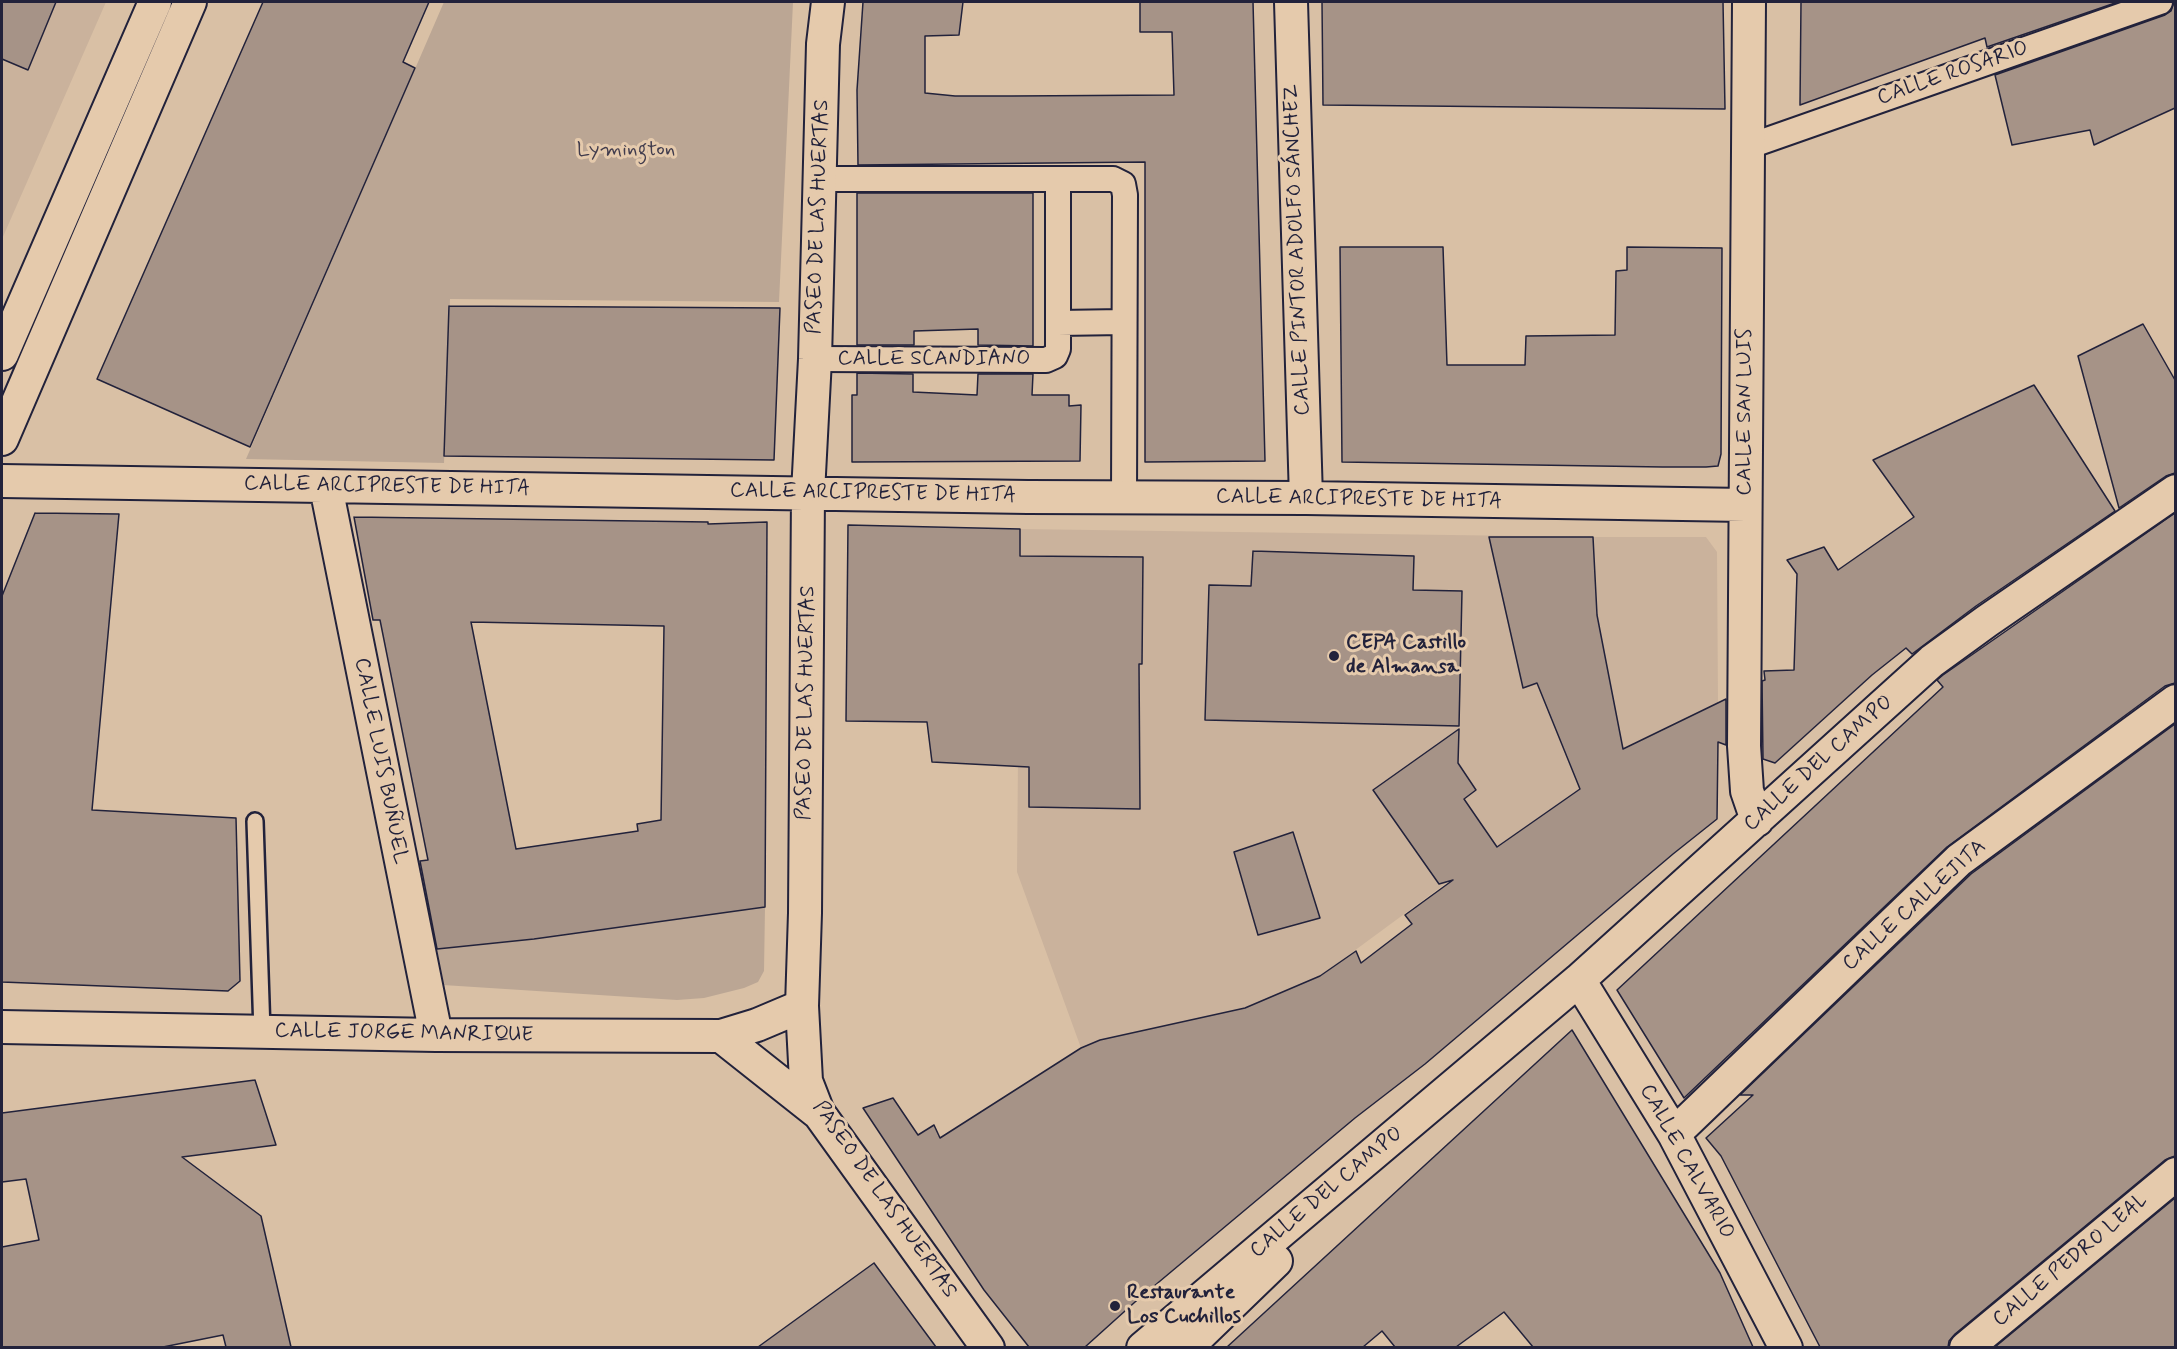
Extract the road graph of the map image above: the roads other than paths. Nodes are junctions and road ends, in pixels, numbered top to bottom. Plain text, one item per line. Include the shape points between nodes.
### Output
1 (155, 2) edge
2 (190, 2) edge
3 (828, 2) edge
4 (1291, 2) edge
5 (1749, 2) edge
6 (2160, 2) edge
7 (1747, 147) junction
8 (820, 179) junction
9 (1058, 180) junction
10 (1123, 322) junction
11 (1058, 323) junction
12 (2, 354) edge
13 (814, 359) junction
14 (2, 439) edge
15 (2, 481) edge
16 (326, 487) junction
17 (2175, 491) edge
18 (808, 493) junction
19 (1124, 498) junction
20 (1306, 498) junction
21 (1745, 505) junction
22 (2175, 700) edge
23 (1757, 820) junction
24 (255, 821) dead end
25 (1579, 980) junction
26 (802, 1006) junction
27 (2, 1028) edge
28 (262, 1032) junction
29 (436, 1035) junction
30 (721, 1036) junction
31 (1484, 1062) junction
32 (818, 1112) junction
33 (1674, 1134) junction
34 (2175, 1174) edge
35 (988, 1347) edge
36 (1143, 1347) edge
37 (1186, 1347) edge
38 (1786, 1347) edge
39 (1966, 1347) edge

1 - 12 street
2 - 14 street
3 - 8 street, PASEO DE LAS HUERTAS via 823,44
4 - 20 street, CALLE PINTOR ADOLFO SÁNCHEZ
5 - 7 street, CALLE SAN LUIS
6 - 7 street, CALLE ROSARIO
7 - 21 street, CALLE SAN LUIS
8 - 9 street
8 - 13 street, PASEO DE LAS HUERTAS
9 - 10 street via 1113,179 1123,184
9 - 11 street, CALLE SCANDIANO
10 - 11 street
10 - 19 street
11 - 13 street, CALLE SCANDIANO via 1058,349 1055,356 1046,360
13 - 18 street, PASEO DE LAS HUERTAS
15 - 16 street, CALLE ARCIPRESTE DE HITA
16 - 18 street, CALLE ARCIPRESTE DE HITA
16 - 29 street, CALLE LUIS BUÑUEL
17 - 23 street, CALLE DEL CAMPO via 1932,661
18 - 19 street, CALLE ARCIPRESTE DE HITA
18 - 26 street, PASEO DE LAS HUERTAS
19 - 20 street, CALLE ARCIPRESTE DE HITA
20 - 21 street, CALLE ARCIPRESTE DE HITA
21 - 23 street, CALLE SAN LUIS via 1744,746 1748,791
22 - 33 street, CALLE CALLEJITA via 1959,860
23 - 25 street, CALLE DEL CAMPO
24 - 28 lane
25 - 31 street, CALLE DEL CAMPO
25 - 33 street, CALLE CALVARIO
26 - 30 street, CALLE JORGE MANRIQUE
26 - 32 street, PASEO DE LAS HUERTAS via 806,1081
27 - 28 street, CALLE JORGE MANRIQUE
28 - 29 street, CALLE JORGE MANRIQUE
29 - 30 street, CALLE JORGE MANRIQUE
30 - 32 street
31 - 36 street, CALLE DEL CAMPO
31 - 37 street, CALLE DEL CAMPO
32 - 35 street, PASEO DE LAS HUERTAS
33 - 38 street, CALLE CALVARIO
34 - 39 street, CALLE PEDRO LEAL

